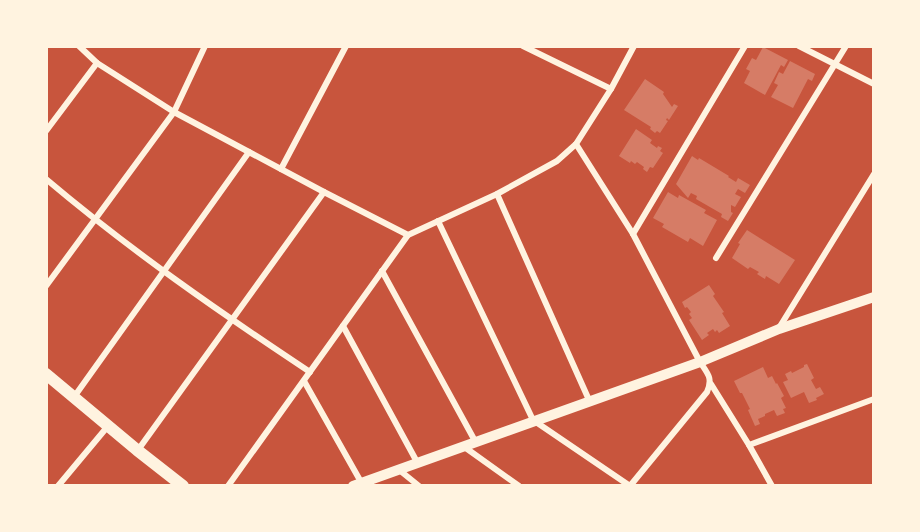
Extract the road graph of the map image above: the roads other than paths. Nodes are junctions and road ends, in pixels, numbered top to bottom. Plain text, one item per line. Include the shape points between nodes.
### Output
1 (79, 46) edge
2 (205, 46) edge
3 (346, 46) edge
4 (523, 46) edge
5 (634, 46) edge
6 (745, 46) edge
7 (800, 46) edge
8 (846, 46) edge
9 (97, 63) junction
10 (836, 64) junction
11 (873, 84) edge
12 (611, 89) junction
13 (174, 112) junction
14 (46, 132) edge
15 (576, 144) junction
16 (249, 152) junction
17 (281, 169) junction
18 (873, 174) edge
19 (46, 179) edge
20 (324, 192) junction
21 (497, 194) junction
22 (95, 220) junction
23 (438, 221) junction
24 (633, 234) junction
25 (408, 235) junction
26 (716, 258) dead end
27 (382, 270) junction
28 (164, 271) junction
29 (46, 286) edge
30 (873, 297) edge
31 (231, 320) junction
32 (343, 326) junction
33 (779, 328) junction
34 (700, 362) junction
35 (310, 372) junction
36 (46, 374) edge
37 (304, 381) junction
38 (711, 384) junction
39 (74, 397) junction
40 (873, 399) edge
41 (589, 400) junction
42 (533, 420) junction
43 (108, 426) junction
44 (475, 441) junction
45 (749, 445) junction
46 (462, 446) junction
47 (138, 450) junction
48 (417, 462) junction
49 (398, 469) junction
50 (357, 484) edge
51 (58, 486) edge
52 (183, 486) edge
53 (228, 486) edge
54 (418, 486) edge
55 (519, 486) edge
56 (772, 486) edge

1 - 9 street
2 - 13 street
3 - 17 street
4 - 12 street
5 - 12 street
6 - 24 street
7 - 10 street
8 - 10 street
9 - 13 street
9 - 14 street
10 - 11 street
10 - 26 street
12 - 15 street
13 - 16 street
13 - 22 street
15 - 21 street via 557,161
15 - 24 street
16 - 17 street
16 - 28 street
17 - 20 street
18 - 33 street
19 - 22 street
20 - 25 street
20 - 31 street
21 - 23 street
21 - 41 street
22 - 28 street
22 - 29 street
23 - 25 street
23 - 42 street
24 - 34 street
25 - 27 street
27 - 32 street
27 - 44 street
28 - 31 street
28 - 39 street
30 - 33 street
31 - 35 street
31 - 47 street
32 - 35 street
32 - 48 street
33 - 34 street
34 - 38 street
34 - 41 street
35 - 37 street
36 - 39 main road
37 - 50 street
37 - 53 street
38 - 42 street via 630,486
38 - 45 street
39 - 43 main road
40 - 45 street
41 - 42 street
42 - 44 street
43 - 47 main road
43 - 51 street
44 - 46 street
45 - 56 street
46 - 48 street
46 - 55 street
47 - 52 main road
48 - 49 street
49 - 50 street
49 - 54 street

